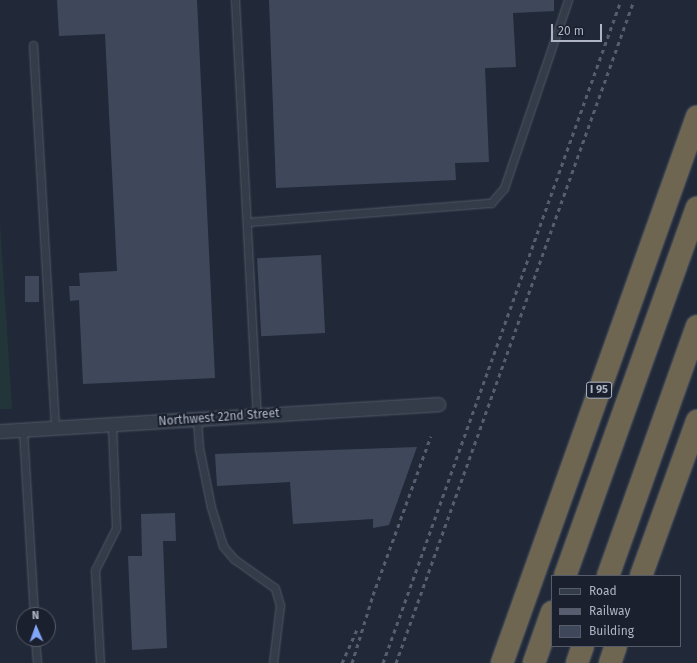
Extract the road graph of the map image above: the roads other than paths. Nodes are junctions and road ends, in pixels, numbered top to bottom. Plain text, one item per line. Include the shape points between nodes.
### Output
1 (235, 0) edge
2 (568, 0) edge
3 (33, 45) dead end
4 (697, 117) edge
5 (697, 208) edge
6 (247, 222) junction
7 (697, 326) edge
8 (438, 404) dead end
9 (257, 415) junction
10 (197, 419) junction
11 (697, 420) edge
12 (112, 424) junction
13 (55, 428) junction
14 (23, 430) junction
15 (0, 432) edge
16 (565, 575) edge
17 (608, 575) edge
18 (641, 575) edge
19 (34, 607) edge
20 (551, 615) edge
21 (36, 647) edge
22 (583, 647) edge
23 (616, 647) edge
24 (37, 663) edge
25 (100, 663) edge
26 (273, 663) edge
27 (502, 663) edge
28 (534, 663) edge
29 (577, 663) edge
30 (610, 663) edge

1 - 6 lane
2 - 6 lane via 504,188 491,203
3 - 13 lane
4 - 27 highway, I 95
5 - 16 highway
6 - 9 lane via 249,304
7 - 17 highway
8 - 9 street, Northwest 22nd Street
9 - 10 street, Northwest 22nd Street
10 - 12 street, Northwest 22nd Street
10 - 26 lane via 199,448 211,508 223,546 234,559 275,588 280,605
11 - 18 highway
12 - 13 street, Northwest 22nd Street
12 - 25 lane via 116,528 95,570
13 - 14 street, Northwest 22nd Street
14 - 15 street, Northwest 22nd Street
14 - 19 lane
20 - 28 highway
21 - 24 lane
22 - 29 highway
23 - 30 highway

